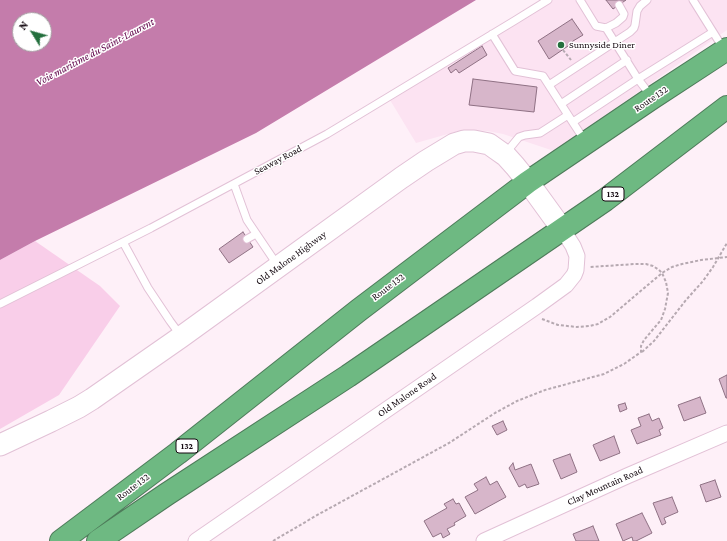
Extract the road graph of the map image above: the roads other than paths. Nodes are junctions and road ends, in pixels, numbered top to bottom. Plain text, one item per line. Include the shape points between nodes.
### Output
1 (548, 0) edge
2 (580, 0) edge
3 (647, 0) edge
4 (693, 0) edge
5 (619, 5) dead end
6 (606, 28) junction
7 (713, 32) junction
8 (492, 34) junction
9 (615, 42) junction
10 (726, 50) edge
11 (627, 60) junction
12 (638, 79) junction
13 (549, 85) junction
14 (652, 98) junction
15 (561, 104) junction
16 (727, 107) edge
17 (568, 115) junction
18 (573, 122) junction
19 (586, 143) junction
20 (504, 155) junction
21 (528, 182) junction
22 (234, 184) junction
23 (562, 229) junction
24 (256, 234) junction
25 (248, 238) dead end
26 (124, 242) junction
27 (278, 267) junction
28 (0, 304) edge
29 (181, 337) junction
30 (727, 433) edge
31 (0, 445) edge
32 (136, 515) junction
33 (60, 541) edge
34 (98, 541) edge
35 (115, 541) edge
36 (196, 541) edge
37 (484, 541) edge

1 - 8 lane, Seaway Road
2 - 6 lane via 596,26
3 - 9 lane via 637,11 634,28
4 - 7 lane
5 - 6 lane via 623,17
6 - 9 lane
7 - 10 lane
7 - 12 lane
8 - 13 lane via 515,71 543,76
8 - 22 lane, Seaway Road via 327,134
9 - 11 lane
9 - 13 lane
10 - 14 highway, Route 132 / 132
11 - 12 lane
11 - 15 lane
12 - 14 lane
12 - 18 lane
13 - 15 lane
14 - 19 highway, Route 132 / 132
15 - 17 lane
16 - 23 highway, 132 via 651,166
17 - 18 lane
17 - 20 lane via 540,134 519,137
18 - 19 lane
19 - 21 highway, Route 132 / 132
20 - 21 street, Old Malone Highway
20 - 27 street, Old Malone Highway via 489,144 481,142 454,144 415,168
21 - 23 street, Old Malone Highway
21 - 33 highway, Route 132 / 132 via 359,310 172,458
22 - 24 lane via 247,220
22 - 26 lane, Seaway Road
23 - 32 highway, 132 via 348,376
23 - 36 street, Old Malone Road via 577,256 577,268 566,285
24 - 25 lane
24 - 27 lane
26 - 28 lane, Seaway Road
26 - 29 lane via 148,288
27 - 29 street, Old Malone Highway
29 - 31 street, Old Malone Highway via 79,407
30 - 37 street, Clay Mountain Road
32 - 34 highway, 132
32 - 35 highway

